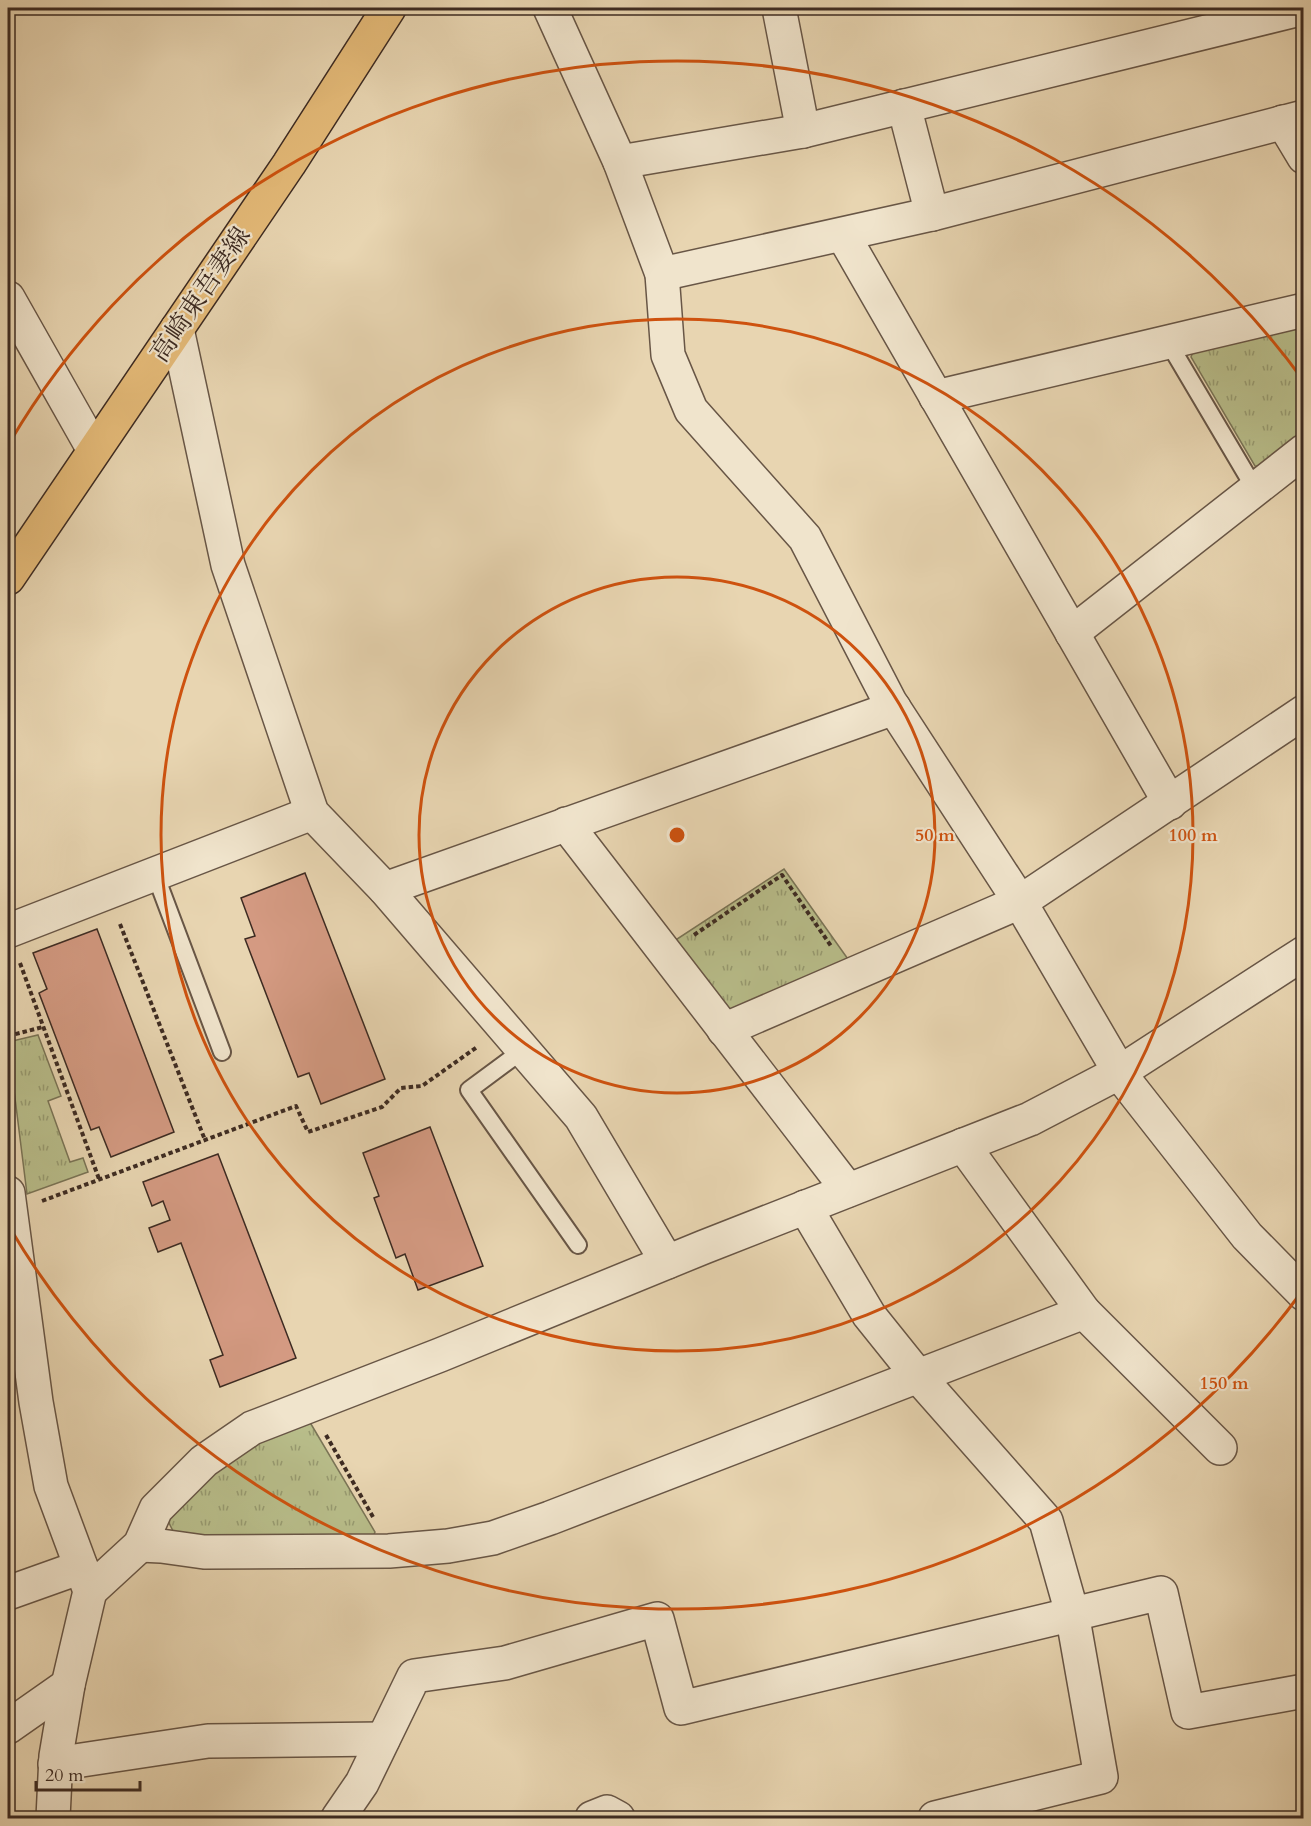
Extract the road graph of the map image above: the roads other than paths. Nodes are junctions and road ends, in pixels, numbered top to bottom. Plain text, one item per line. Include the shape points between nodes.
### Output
1 (389, 8) edge
2 (550, 8) edge
3 (779, 8) edge
4 (1304, 8) edge
5 (904, 106) junction
6 (1293, 120) edge
7 (803, 131) junction
8 (1304, 157) edge
9 (620, 162) junction
10 (932, 214) junction
11 (843, 235) junction
12 (662, 274) junction
13 (8, 298) edge
14 (1304, 310) edge
15 (177, 329) junction
16 (1168, 342) junction
17 (936, 397) junction
18 (94, 450) junction
19 (1304, 451) edge
20 (1255, 489) junction
21 (8, 578) edge
22 (1072, 633) junction
23 (894, 708) junction
24 (1304, 712) edge
25 (1170, 803) junction
26 (312, 813) junction
27 (566, 824) junction
28 (155, 874) junction
29 (385, 889) junction
30 (1020, 902) junction
31 (12, 942) edge
32 (1304, 952) edge
33 (724, 1030) junction
34 (513, 1039) junction
35 (222, 1052) dead end
36 (1120, 1072) junction
37 (963, 1145) junction
38 (848, 1190) junction
39 (9, 1203) edge
40 (806, 1207) junction
41 (578, 1245) dead end
42 (667, 1262) junction
43 (1304, 1294) edge
44 (1084, 1312) junction
45 (918, 1376) junction
46 (1220, 1448) dead end
47 (140, 1545) junction
48 (85, 1579) junction
49 (8, 1593) edge
50 (1072, 1613) junction
51 (68, 1685) junction
52 (1304, 1690) edge
53 (8, 1727) edge
54 (383, 1739) junction
55 (55, 1764) junction
56 (353, 1811) edge
57 (53, 1818) edge
58 (592, 1818) edge
59 (618, 1818) edge
60 (935, 1818) edge

1 - 15 main road, 高崎東吾妻線
2 - 9 street
3 - 7 street
4 - 5 street
5 - 7 street
5 - 10 street
6 - 8 street
6 - 10 street
7 - 9 street
9 - 12 street
10 - 11 street
11 - 12 street
11 - 17 street
12 - 23 street via 668,355 691,410 804,538
13 - 18 street
14 - 16 street
15 - 18 main road, 高崎東吾妻線
15 - 26 street via 228,565
16 - 17 street
16 - 20 lane
17 - 22 street
18 - 21 main road, 高崎東吾妻線
19 - 20 street
20 - 22 street
22 - 25 street
23 - 27 street
23 - 30 street
24 - 25 street
25 - 30 street
26 - 28 street
26 - 29 street
27 - 29 street
27 - 33 street
28 - 31 street
28 - 35 lane
29 - 34 street
30 - 33 street
30 - 36 street
32 - 36 street
33 - 38 street
34 - 41 lane via 469,1090
34 - 42 street via 581,1118
36 - 37 street via 1030,1119
36 - 43 street via 1247,1236
37 - 38 street
37 - 44 street
38 - 40 street
39 - 48 street via 51,1486
40 - 42 street
40 - 45 street via 869,1315
42 - 47 street via 252,1428 204,1461 156,1509
44 - 45 street
44 - 46 street
45 - 47 street via 493,1538 393,1551 204,1552
45 - 50 street via 1046,1521
47 - 48 street
48 - 49 street
48 - 51 street
50 - 52 street via 1161,1593 1188,1712
50 - 54 street via 681,1708 657,1619 505,1663 414,1676
50 - 60 street via 1101,1777
51 - 53 street
51 - 55 street
54 - 55 street via 208,1741
54 - 56 street
55 - 57 street
58 - 59 street via 607,1812

